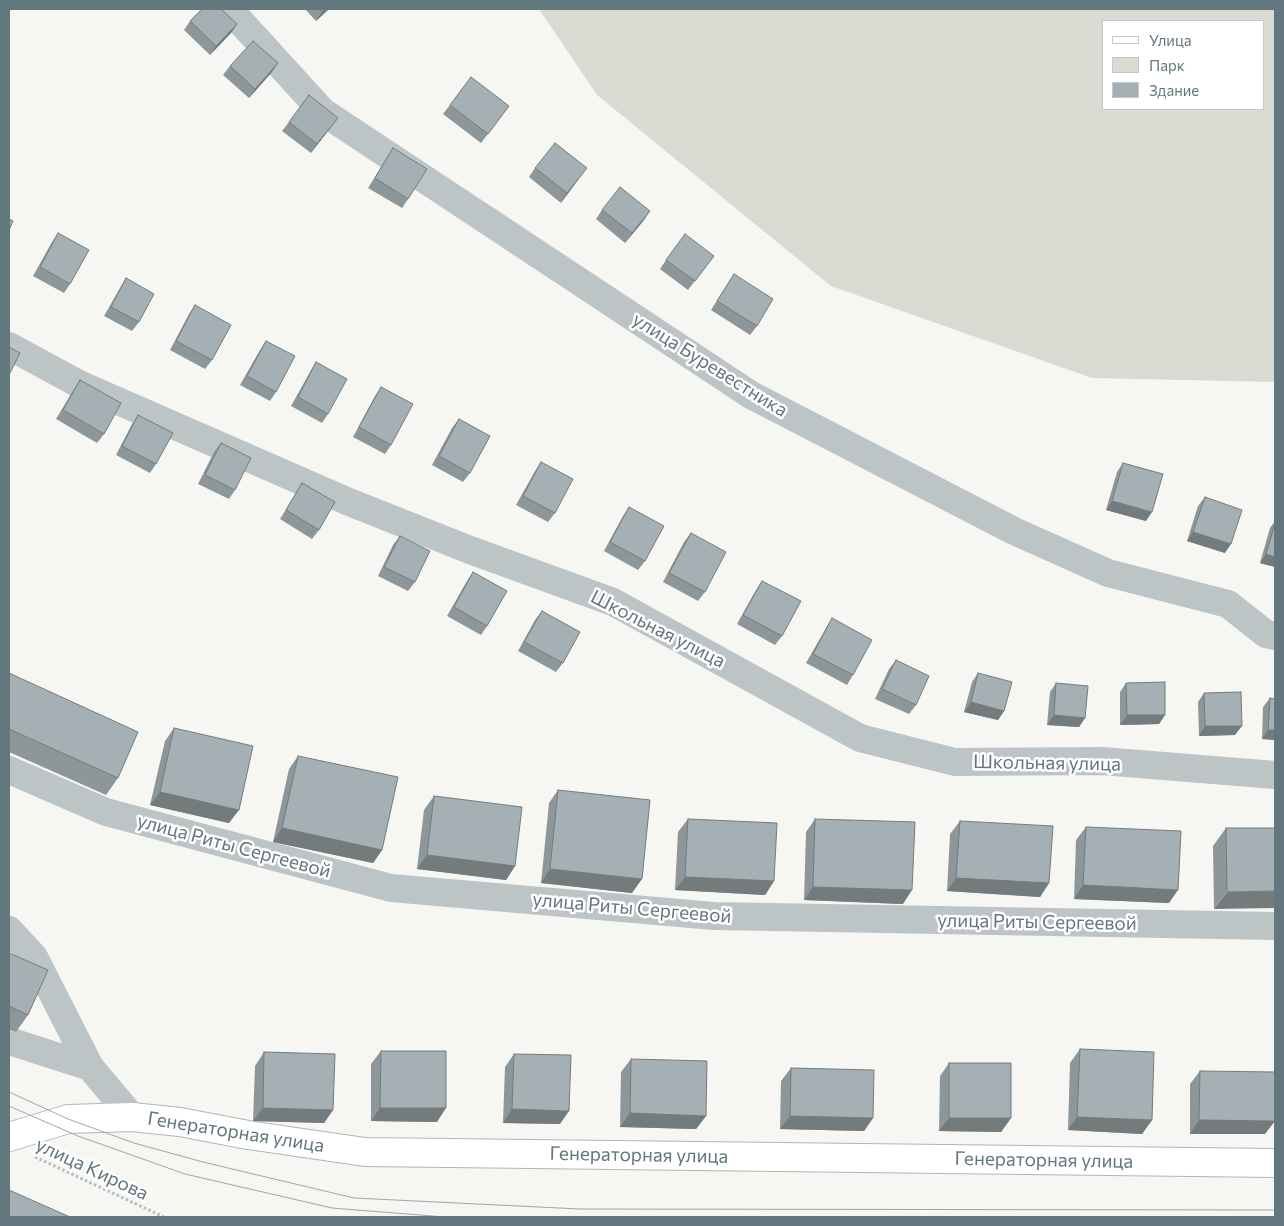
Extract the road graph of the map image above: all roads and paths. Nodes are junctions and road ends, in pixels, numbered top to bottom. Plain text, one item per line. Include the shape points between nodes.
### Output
1 (229, 9) edge
2 (9, 346) edge
3 (1275, 636) edge
4 (9, 770) edge
5 (1275, 775) edge
6 (1275, 926) edge
7 (9, 930) edge
8 (9, 1041) edge
9 (90, 1067) junction
10 (132, 1117) junction
11 (9, 1137) edge
12 (35, 1157) dead end
13 (1275, 1163) edge
14 (164, 1217) edge

1 - 3 street, улица Буревестника via 323,112 751,395 1014,531 1108,573 1228,604 1266,634
2 - 5 street, Школьная улица via 79,384 349,502 613,602 860,738 955,762 1102,761
4 - 6 street, улица Риты Сергеевой via 106,812 391,888 714,916
7 - 9 street via 34,957
8 - 9 street
9 - 10 street
10 - 11 main road, Генераторная улица via 68,1119
10 - 13 main road, Генераторная улица via 365,1152
12 - 14 path, улица Кирова

